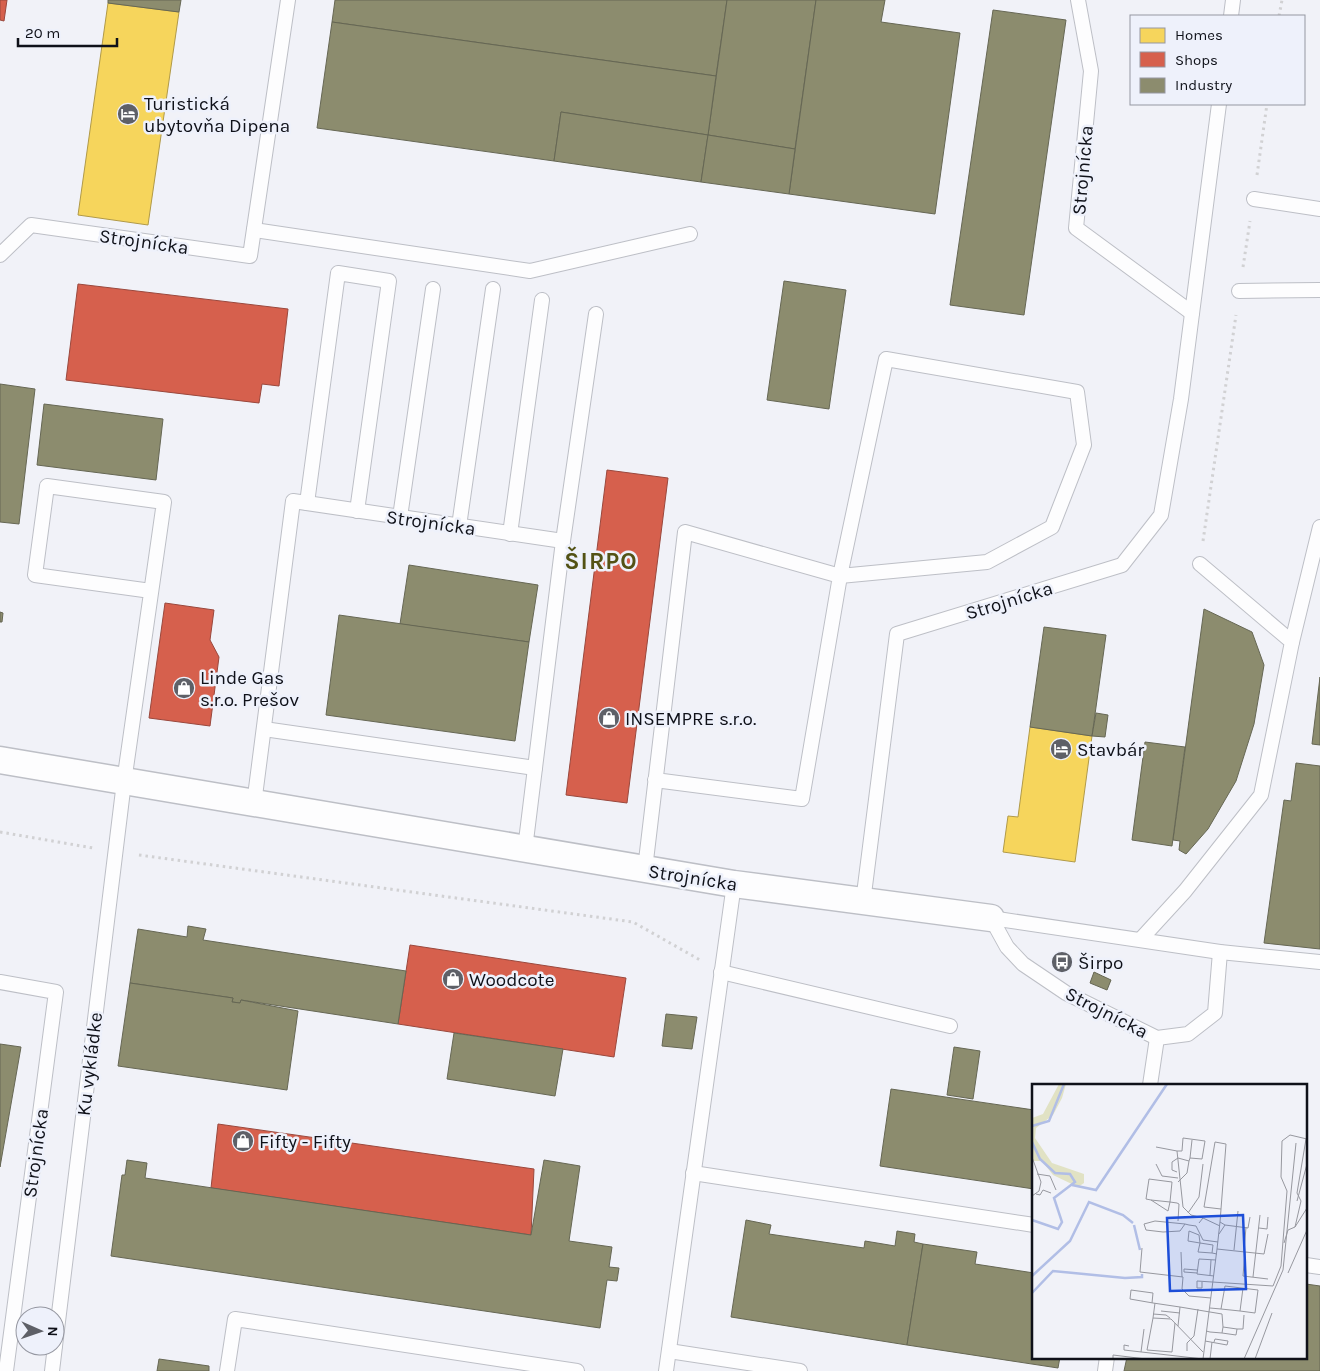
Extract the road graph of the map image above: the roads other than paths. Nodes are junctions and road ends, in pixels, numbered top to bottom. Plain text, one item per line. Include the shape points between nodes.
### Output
1 (288, 0) edge
2 (1078, 0) edge
3 (1233, 0) edge
4 (1231, 15) edge
5 (1219, 105) edge
6 (1254, 199) road end
7 (1320, 209) edge
8 (254, 230) junction
9 (690, 234) dead end
10 (0, 255) edge
11 (433, 288) dead end
12 (493, 289) dead end
13 (1320, 290) edge
14 (1240, 291) road end
15 (542, 300) dead end
16 (1192, 313) junction
17 (596, 314) dead end
18 (307, 503) junction
19 (357, 511) junction
20 (400, 517) junction
21 (459, 526) junction
22 (1320, 527) edge
23 (510, 534) junction
24 (563, 541) junction
25 (1200, 564) road end
26 (840, 576) junction
27 (151, 592) junction
28 (1292, 642) junction
29 (264, 729) junction
30 (0, 760) edge
31 (535, 768) junction
32 (655, 780) junction
33 (124, 782) junction
34 (254, 804) junction
35 (525, 849) junction
36 (645, 869) junction
37 (734, 884) junction
38 (863, 902) junction
39 (991, 918) junction
40 (1141, 939) junction
41 (1220, 952) junction
42 (1320, 962) edge
43 (721, 972) junction
44 (0, 982) edge
45 (950, 1026) dead end
46 (1157, 1038) junction
47 (1150, 1084) edge
48 (693, 1173) junction
49 (1032, 1225) edge
50 (60, 1306) edge
51 (6, 1322) edge
52 (669, 1351) junction
53 (54, 1356) edge
54 (1107, 1358) edge
55 (6, 1371) edge
56 (52, 1371) edge
57 (227, 1371) edge
58 (577, 1371) edge
59 (666, 1371) edge
60 (800, 1371) edge
61 (1105, 1371) edge

1 - 8 lane, Strojnícka
2 - 16 lane, Strojnícka via 1091,71 1076,228
3 - 4 lane
5 - 16 lane, Strojnícka
6 - 7 lane
8 - 9 lane via 530,271
8 - 10 lane, Strojnícka via 250,256 31,225
11 - 20 lane
12 - 21 lane
13 - 14 lane
15 - 23 lane
16 - 38 lane, Strojnícka via 1161,515 1122,565 897,634
17 - 24 lane
18 - 19 lane, Strojnícka
18 - 19 lane via 338,272 389,281
18 - 29 lane via 294,502
19 - 20 lane, Strojnícka
20 - 21 lane, Strojnícka
21 - 23 lane, Strojnícka
22 - 28 lane
23 - 24 lane, Strojnícka
24 - 31 lane
25 - 28 lane
26 - 26 lane via 987,562 1052,527 1084,445 1077,392 886,358
26 - 32 lane via 802,799
26 - 32 lane via 685,532
27 - 27 lane, Ku vykládke via 164,502 47,486 35,575
27 - 33 lane, Ku vykládke
28 - 40 lane via 1261,795 1185,891
29 - 31 lane
29 - 34 lane
30 - 33 street, Strojnícka
31 - 35 lane
32 - 36 lane
33 - 34 street, Strojnícka
33 - 50 lane, Ku vykládke
34 - 35 street, Strojnícka
35 - 36 street, Strojnícka
36 - 37 street, Strojnícka
37 - 38 street, Strojnícka
37 - 43 lane
38 - 39 street, Strojnícka
39 - 40 lane, Strojnícka
39 - 46 lane, Strojnícka via 1007,948 1023,964 1066,992
40 - 41 lane, Strojnícka
41 - 42 lane, Strojnícka
41 - 46 lane, Strojnícka via 1215,1013 1188,1034
43 - 45 lane
43 - 48 lane
44 - 51 lane, Strojnícka via 56,992
46 - 47 lane
48 - 49 lane
48 - 52 lane
51 - 55 lane, Strojnícka
52 - 59 lane
52 - 60 lane
53 - 56 lane, Ku vykládke
54 - 61 lane
57 - 58 lane via 235,1319

